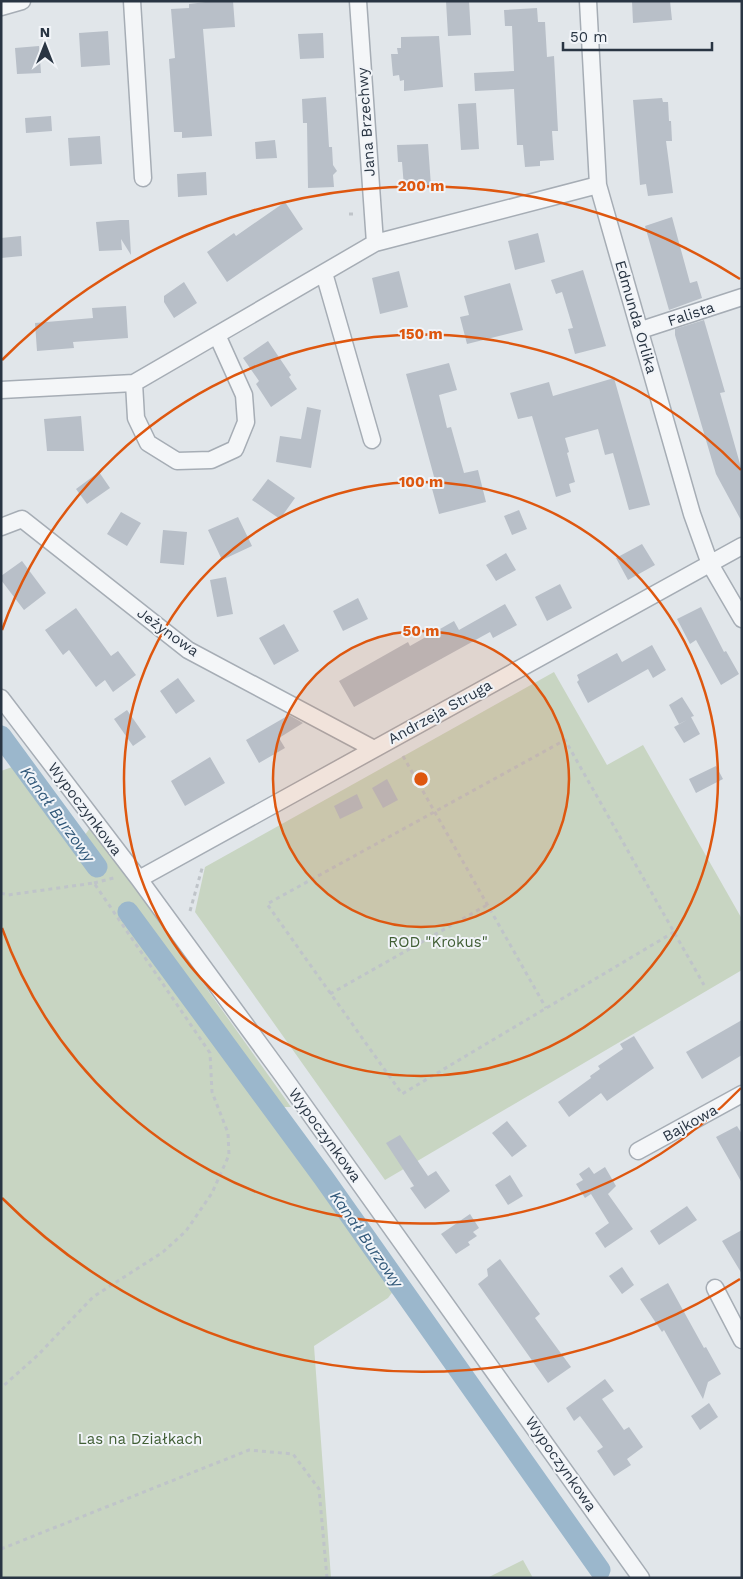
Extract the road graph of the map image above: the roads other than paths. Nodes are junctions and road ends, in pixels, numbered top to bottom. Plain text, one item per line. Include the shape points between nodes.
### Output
1 (22, 1) edge
2 (132, 1) edge
3 (358, 1) edge
4 (588, 1) edge
5 (1, 7) edge
6 (143, 178) dead end
7 (598, 184) junction
8 (375, 243) junction
9 (324, 273) junction
10 (742, 297) edge
11 (641, 330) junction
12 (217, 335) junction
13 (134, 383) junction
14 (1, 390) edge
15 (372, 440) dead end
16 (1, 527) edge
17 (742, 546) edge
18 (710, 564) junction
19 (742, 619) edge
20 (1, 698) edge
21 (374, 749) junction
22 (139, 880) junction
23 (742, 1094) edge
24 (638, 1151) dead end
25 (715, 1288) dead end
26 (742, 1340) edge
27 (641, 1578) edge

1 - 5 street
2 - 6 street
3 - 8 street, Jana Brzechwy
4 - 7 street, Edmunda Orlika
7 - 8 street
7 - 11 street, Edmunda Orlika
8 - 9 street
9 - 12 street
9 - 15 street
10 - 11 street, Falista
11 - 18 street, Edmunda Orlika via 692,514
12 - 13 street
12 - 13 street via 244,395 246,422 236,449 211,460 177,461 155,448 148,443 136,418
13 - 14 street
16 - 21 street, Jeżynowa via 22,520 188,650
17 - 18 street, Andrzeja Struga
18 - 19 street, Edmunda Orlika
18 - 21 street, Andrzeja Struga
20 - 22 street, Wypoczynkowa
21 - 22 street, Andrzeja Struga
22 - 27 street, Wypoczynkowa
23 - 24 street, Bajkowa
25 - 26 street

